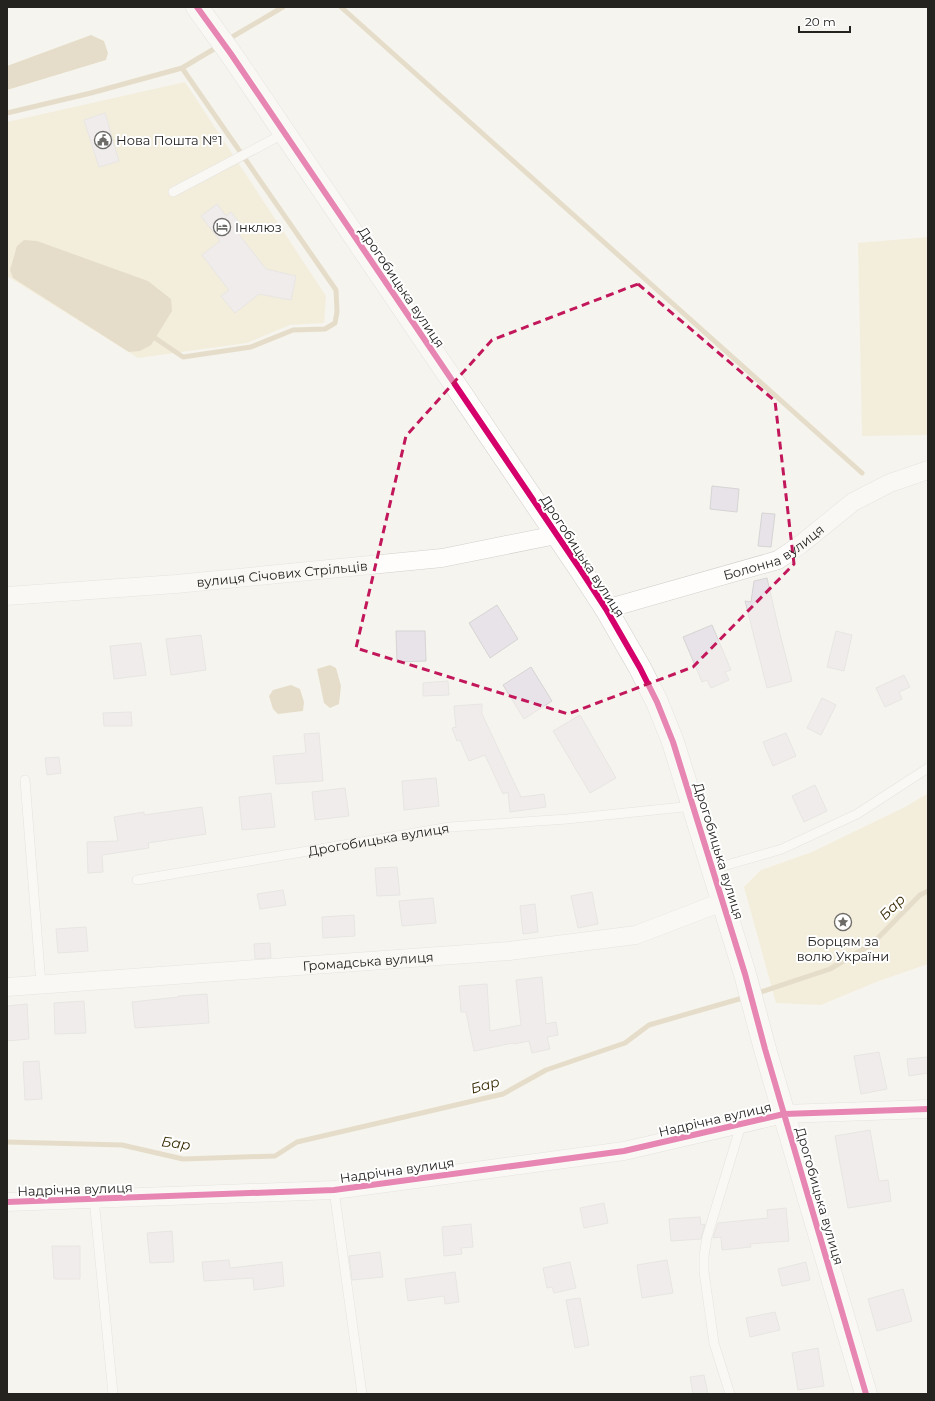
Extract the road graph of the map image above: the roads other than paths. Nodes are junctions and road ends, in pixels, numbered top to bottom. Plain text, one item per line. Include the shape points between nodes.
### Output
1 (197, 7) edge
2 (284, 133) junction
3 (174, 192) dead end
4 (928, 470) edge
5 (556, 535) junction
6 (7, 596) edge
7 (606, 609) junction
8 (928, 768) edge
9 (25, 780) dead end
10 (694, 806) junction
11 (713, 869) junction
12 (137, 880) dead end
13 (722, 902) junction
14 (41, 985) junction
15 (7, 987) edge
16 (928, 1109) edge
17 (784, 1114) junction
18 (740, 1125) junction
19 (334, 1190) junction
20 (94, 1199) junction
21 (7, 1202) edge
22 (113, 1394) edge
23 (362, 1394) edge
24 (730, 1394) edge
25 (866, 1394) edge

1 - 2 main road, Дрогобицька вулиця
2 - 3 lane
2 - 5 main road, Дрогобицька вулиця
4 - 7 street, Болонна вулиця via 890,483 853,502 778,560
5 - 6 street, вулиця Січових Стрільців via 442,558 176,584
5 - 7 main road, Дрогобицька вулиця
7 - 10 main road, Дрогобицька вулиця via 657,702
8 - 11 lane via 857,814 782,849
9 - 14 lane
10 - 11 main road, Дрогобицька вулиця
10 - 12 lane, Дрогобицька вулиця via 567,819 450,827
11 - 13 main road, Дрогобицька вулиця
13 - 14 street, Громадська вулиця via 636,935 516,950
13 - 17 main road, Дрогобицька вулиця
14 - 15 street, Громадська вулиця
16 - 17 street, Надрічна вулиця
17 - 18 street, Надрічна вулиця
17 - 25 main road, Дрогобицька вулиця
18 - 19 street, Надрічна вулиця via 624,1151
18 - 24 lane via 707,1237 704,1256 714,1343
19 - 20 street, Надрічна вулиця
19 - 23 lane
20 - 21 street, Надрічна вулиця
20 - 22 lane

